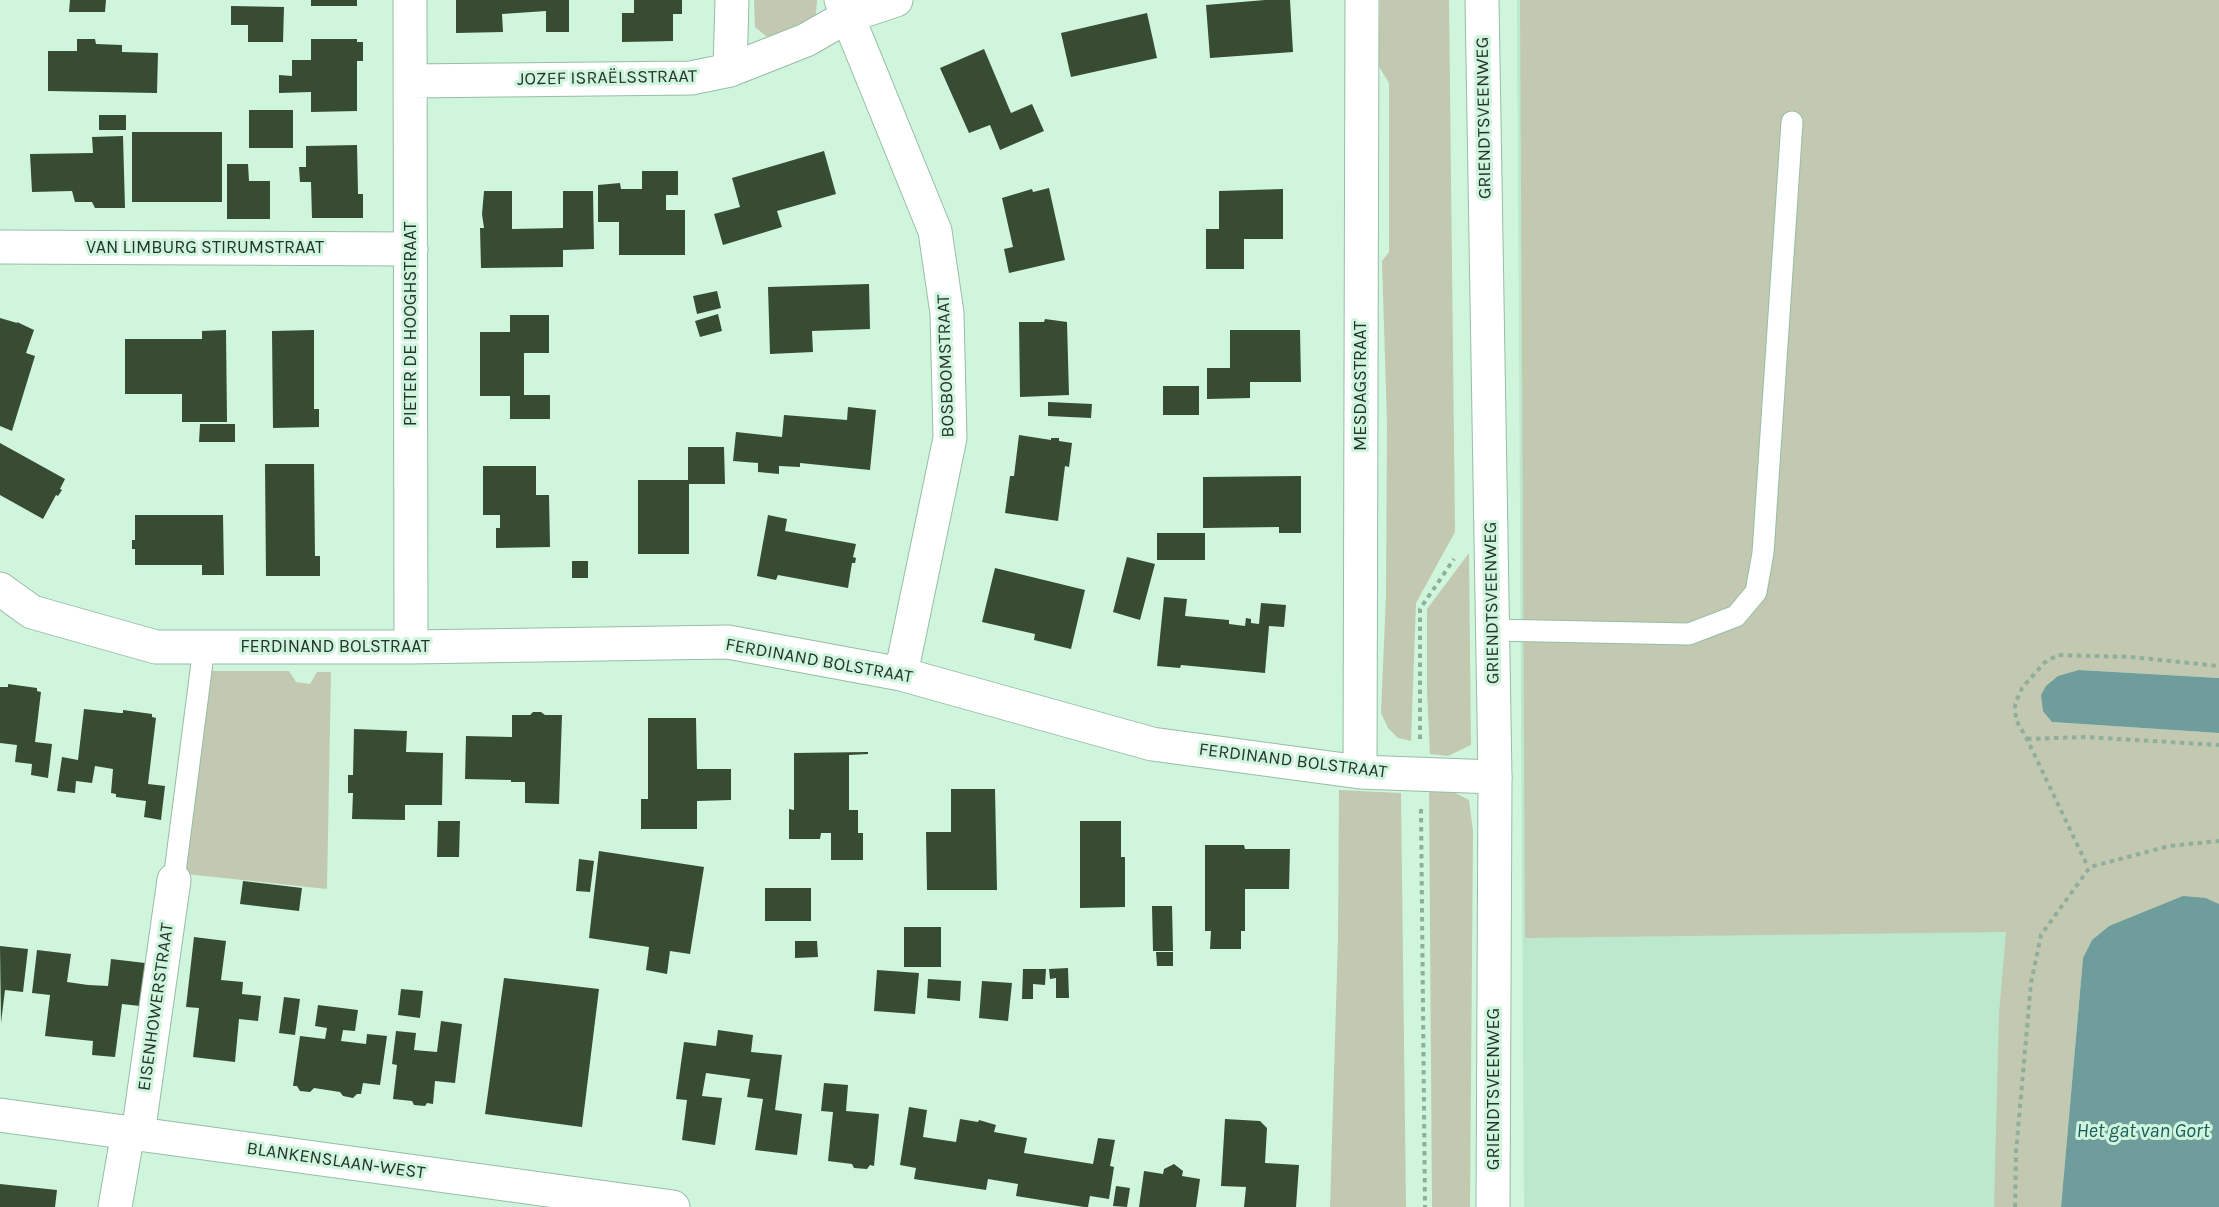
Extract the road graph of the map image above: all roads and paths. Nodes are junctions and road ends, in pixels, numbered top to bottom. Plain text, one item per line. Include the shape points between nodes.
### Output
1 (410, 0) edge
2 (732, 0) edge
3 (896, 0) edge
4 (1362, 0) edge
5 (1482, 0) edge
6 (844, 8) edge
7 (730, 70) junction
8 (410, 81) junction
9 (1792, 122) dead end
10 (0, 247) edge
11 (411, 249) junction
12 (1458, 553) dead end
13 (0, 589) edge
14 (1492, 630) junction
15 (204, 647) junction
16 (411, 647) junction
17 (2219, 666) edge
18 (901, 674) junction
19 (2027, 739) junction
20 (2219, 745) edge
21 (1360, 772) junction
22 (1420, 774) junction
23 (1495, 777) junction
24 (2219, 841) edge
25 (2086, 864) dead end
26 (174, 880) joint
27 (0, 1115) edge
28 (133, 1133) junction
29 (115, 1207) edge
30 (673, 1207) edge
31 (1425, 1207) edge
32 (1493, 1207) edge
33 (2015, 1207) edge

1 - 8 street, PIETER DE HOOGHSTRAAT
2 - 7 street
3 - 6 street, JOZEF ISRAËLSSTRAAT
4 - 21 street, MESDAGSTRAAT
5 - 14 street, GRIENDTSVEENWEG
6 - 7 street, JOZEF ISRAËLSSTRAAT via 806,40
6 - 18 street, BOSBOOMSTRAAT via 935,231 948,313 950,438
7 - 8 street, JOZEF ISRAËLSSTRAAT via 691,78
8 - 11 street, PIETER DE HOOGHSTRAAT
9 - 14 lane via 1763,553 1756,592 1736,616 1689,634
10 - 11 street, VAN LIMBURG STIRUMSTRAAT
11 - 16 street, PIETER DE HOOGHSTRAAT
12 - 22 path via 1420,609
13 - 15 street, FERDINAND BOLSTRAAT via 32,612 156,647
14 - 23 street, GRIENDTSVEENWEG
15 - 16 street, FERDINAND BOLSTRAAT
15 - 26 lane
16 - 18 street, FERDINAND BOLSTRAAT via 728,642
17 - 19 path via 2131,657 2058,656 2044,663 2022,688 2015,704 2016,720
18 - 21 street, FERDINAND BOLSTRAAT via 1152,744
19 - 20 path via 2085,737
19 - 25 path
21 - 22 street, FERDINAND BOLSTRAAT
22 - 23 street, FERDINAND BOLSTRAAT
22 - 31 path
23 - 32 street, GRIENDTSVEENWEG
24 - 33 path via 2169,846 2090,867 2041,935 2031,983
26 - 28 street, EISENHOWERSTRAAT
27 - 28 street, BLANKENSLAAN-WEST
28 - 29 street, EISENHOWERSTRAAT
28 - 30 street, BLANKENSLAAN-WEST

